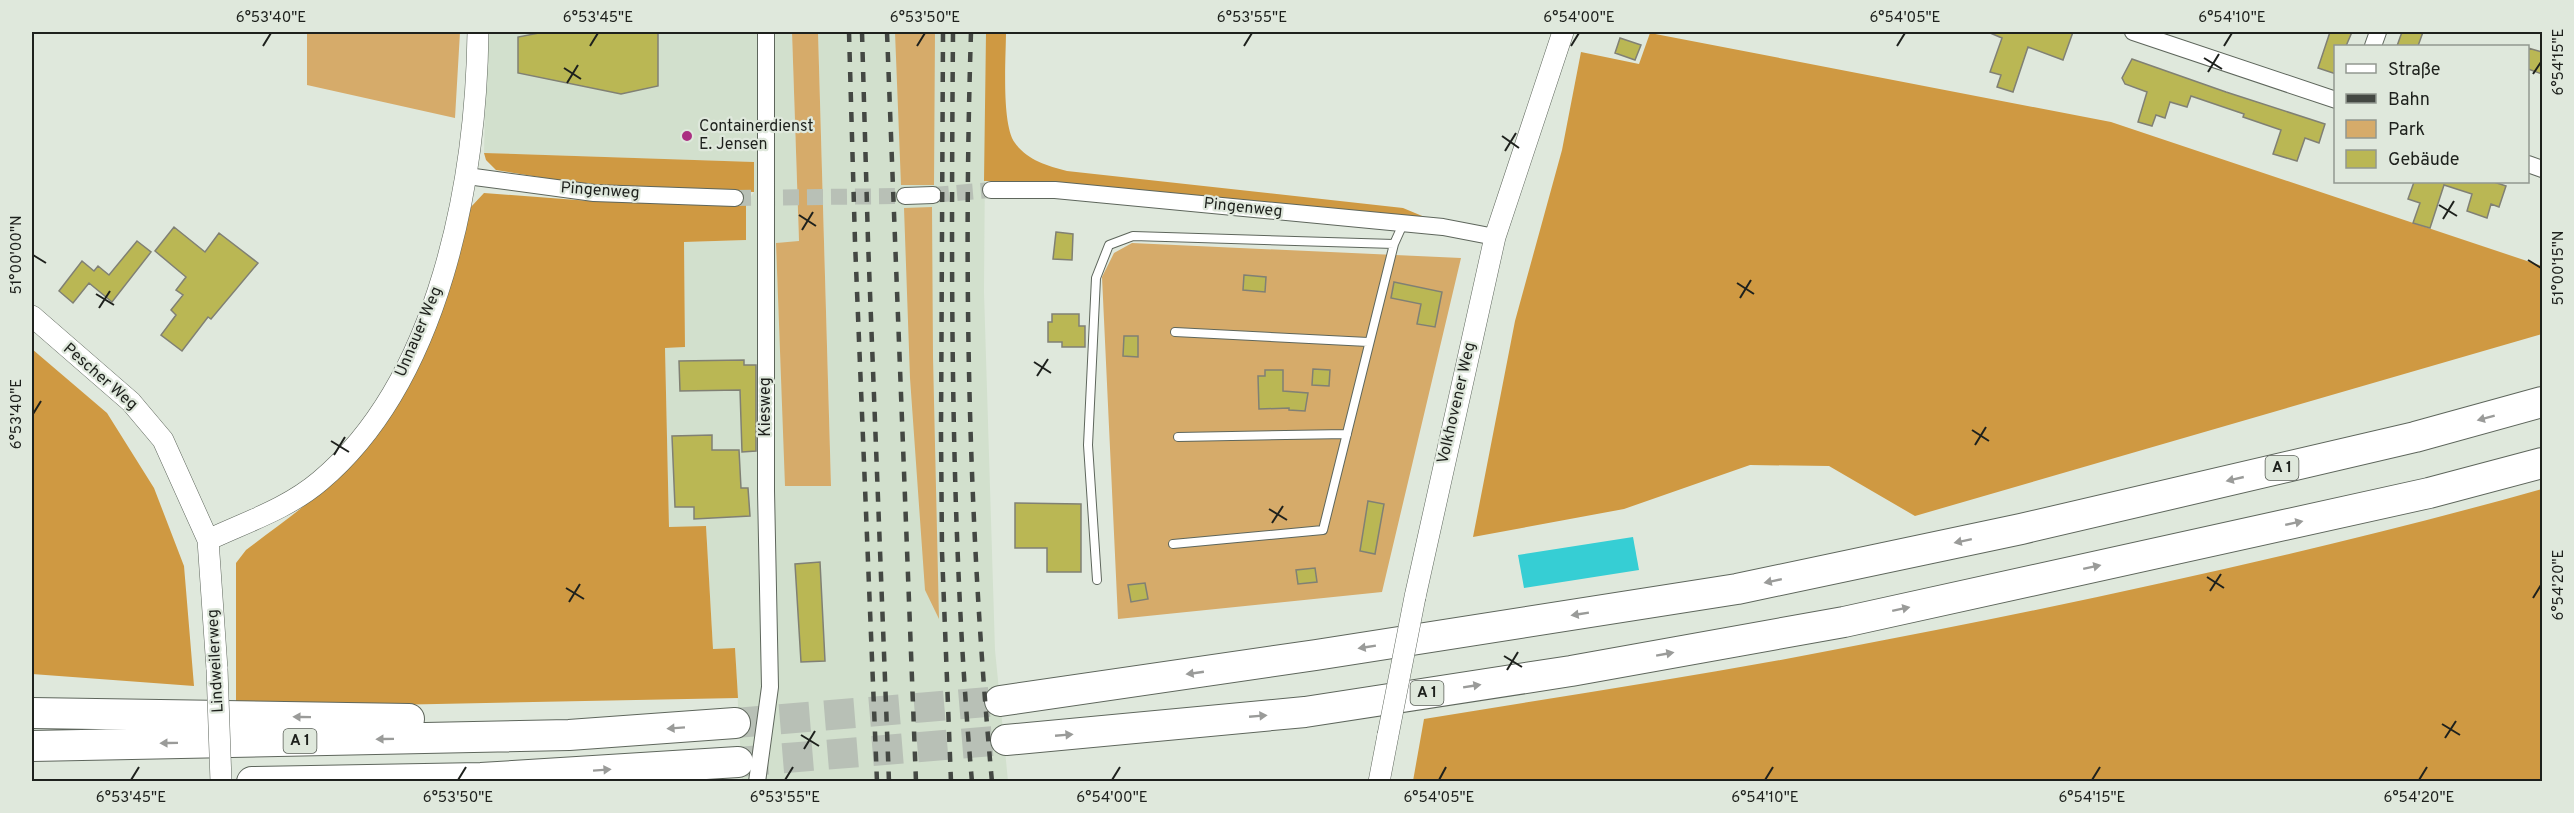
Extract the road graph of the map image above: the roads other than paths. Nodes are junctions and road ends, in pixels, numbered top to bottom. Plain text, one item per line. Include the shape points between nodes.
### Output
1 (478, 32) edge
2 (766, 32) edge
3 (1563, 32) edge
4 (2133, 32) edge
5 (2334, 99) edge
6 (467, 176) junction
7 (991, 190) tunnel mouth
8 (933, 195) tunnel mouth
9 (905, 196) tunnel mouth
10 (735, 198) tunnel mouth
11 (1403, 224) junction
12 (1495, 237) junction
13 (1394, 244) junction
14 (32, 316) edge
15 (1175, 332) dead end
16 (1368, 342) junction
17 (2542, 402) edge
18 (1347, 434) junction
19 (1178, 437) dead end
20 (2542, 463) edge
21 (208, 540) junction
22 (1173, 544) dead end
23 (1097, 580) dead end
24 (1000, 701) tunnel mouth
25 (32, 711) edge
26 (735, 723) tunnel mouth
27 (569, 735) junction
28 (1006, 740) tunnel mouth
29 (32, 746) edge
30 (748, 772) edge
31 (471, 780) edge
32 (220, 782) edge
33 (252, 782) edge
34 (1379, 782) edge

1 - 6 street, Unnauer Weg via 477,91
2 - 30 street, Kiesweg via 770,687
3 - 12 street, Volkhovener Weg
4 - 5 street
6 - 10 street, Pingenweg via 594,193
6 - 21 street, Unnauer Weg via 449,253 428,316 408,365 379,415 348,455 319,482 285,506
7 - 11 street, Pingenweg via 1055,190
8 - 9 street
11 - 12 street, Pingenweg
11 - 13 lane
12 - 34 street, Volkhovener Weg, bridge via 1415,597
13 - 16 lane
13 - 23 lane via 1133,236 1109,245 1096,278 1088,445
14 - 21 street, Pescher Weg via 131,402 163,440
15 - 16 lane
16 - 18 lane
17 -> 24 highway, A 1 via 2415,437 2079,516 1737,589
18 - 19 lane
18 - 22 lane via 1323,530
28 -> 20 highway, A 1 via 1305,712 1571,671 1844,622 2429,494
21 - 32 street, Lindweilerweg, bridge
27 -> 25 highway via 481,720
26 -> 27 highway, A 1
27 -> 29 highway, A 1
31 -> 30 highway
31 - 33 highway

